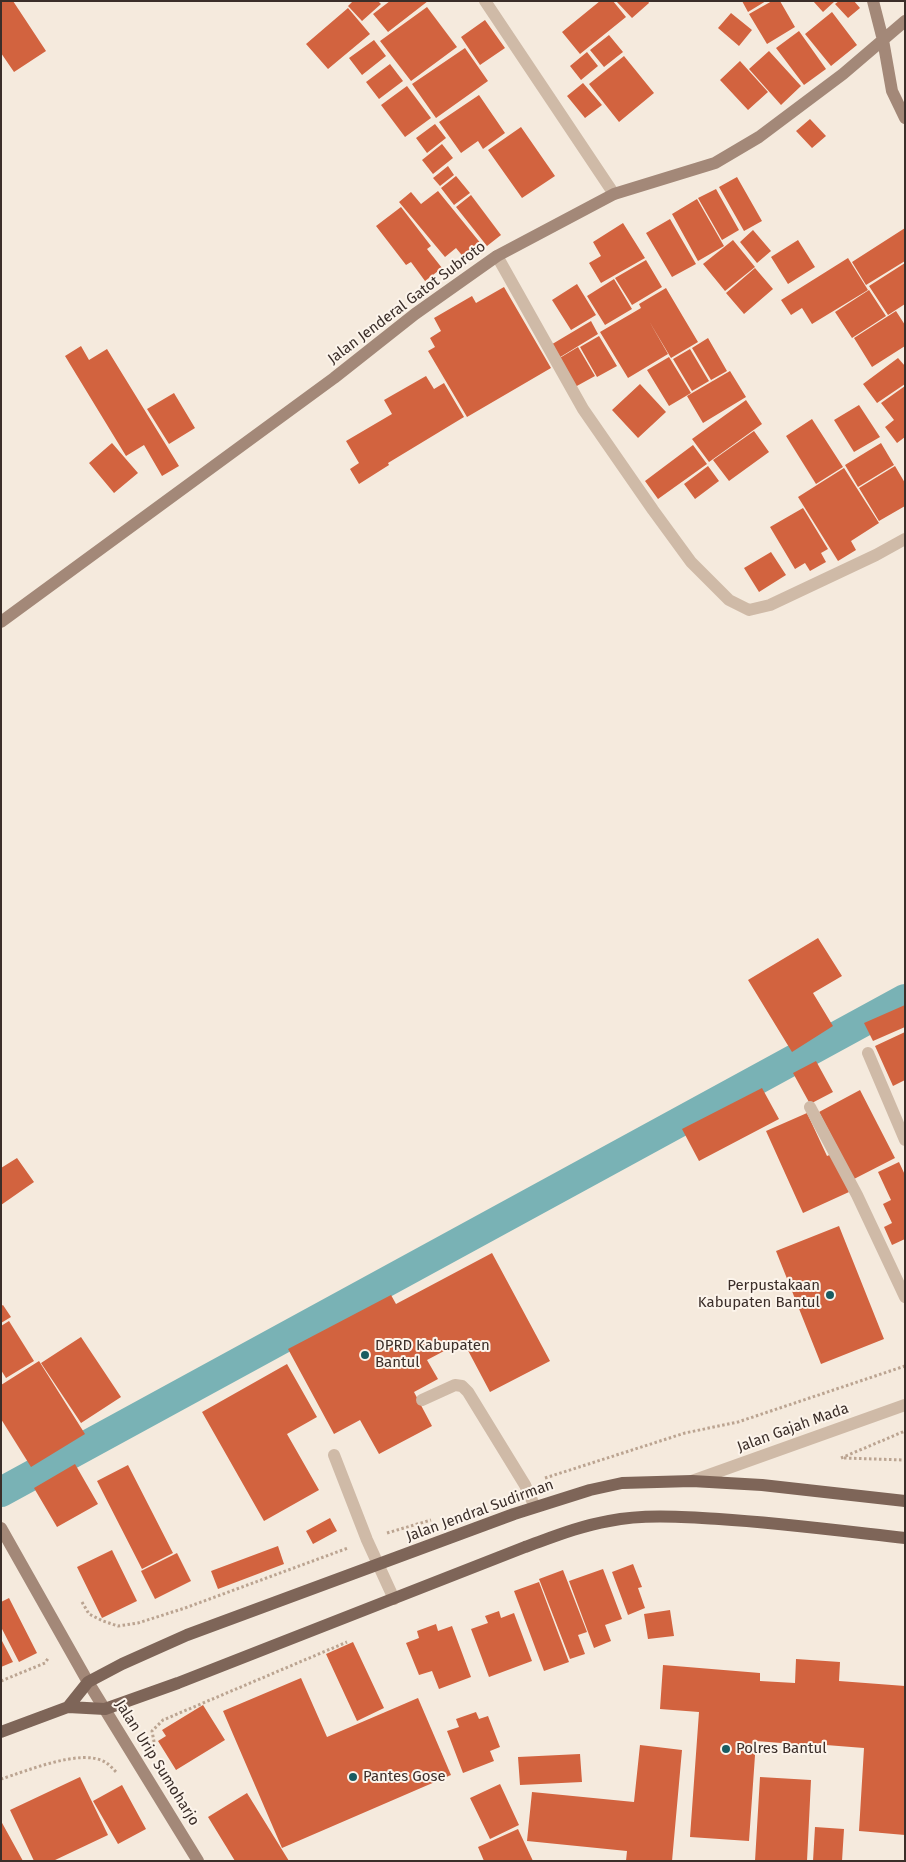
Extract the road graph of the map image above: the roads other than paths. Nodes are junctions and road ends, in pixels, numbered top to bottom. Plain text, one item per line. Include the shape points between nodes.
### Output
1 (486, 1) edge
2 (873, 1) edge
3 (905, 21) edge
4 (883, 40) junction
5 (905, 118) edge
6 (614, 194) junction
7 (497, 256) junction
8 (905, 539) edge
9 (1, 622) edge
10 (868, 1053) dead end
11 (810, 1107) dead end
12 (905, 1140) edge
13 (905, 1297) edge
14 (422, 1400) dead end
15 (905, 1405) edge
16 (334, 1455) dead end
17 (692, 1481) junction
18 (905, 1501) edge
19 (535, 1508) junction
20 (4, 1532) edge
21 (905, 1538) edge
22 (379, 1565) junction
23 (394, 1599) junction
24 (88, 1682) junction
25 (68, 1707) junction
26 (105, 1709) junction
27 (1, 1732) edge
28 (198, 1861) edge

1 - 6 street
2 - 4 main road
3 - 4 main road, Jalan Jenderal Gatot Subroto
4 - 5 main road via 892,91
4 - 6 main road, Jalan Jenderal Gatot Subroto via 759,138 715,162
6 - 7 main road, Jalan Jenderal Gatot Subroto
7 - 8 street via 583,409 691,562 729,600 749,610 770,605
7 - 9 main road, Jalan Jenderal Gatot Subroto
10 - 12 street
11 - 13 street via 857,1195
14 - 19 street via 455,1385 462,1386 525,1484
15 - 17 street, Jalan Gajah Mada
16 - 22 street
17 - 18 main road, Jalan Jendral Sudirman via 762,1485
17 - 19 main road, Jalan Jendral Sudirman via 622,1483
19 - 22 main road, Jalan Jendral Sudirman
20 - 24 main road, Jalan Urip Sumoharjo
21 - 23 main road via 687,1517 609,1521 570,1530
22 - 23 street
22 - 24 main road, Jalan Jendral Sudirman via 187,1635
23 - 26 main road
24 - 25 main road
24 - 26 main road, Jalan Urip Sumoharjo
25 - 26 main road
25 - 27 main road
26 - 28 main road, Jalan Urip Sumoharjo

